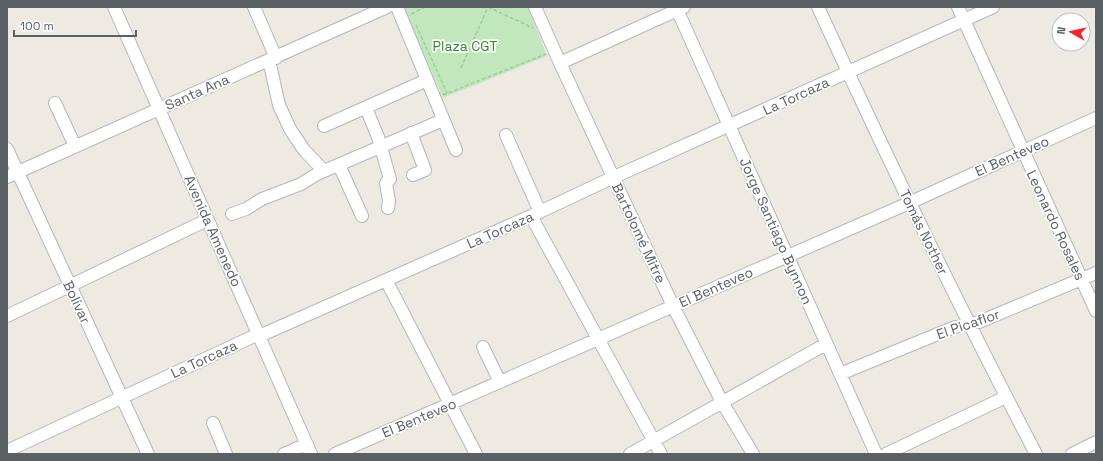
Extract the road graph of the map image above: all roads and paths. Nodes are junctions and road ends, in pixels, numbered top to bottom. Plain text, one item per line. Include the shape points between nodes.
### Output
1 (114, 7) edge
2 (254, 7) edge
3 (387, 7) edge
4 (396, 7) edge
5 (425, 7) edge
6 (488, 7) edge
7 (535, 7) edge
8 (818, 7) edge
9 (958, 7) edge
10 (993, 7) edge
11 (679, 8) edge
12 (411, 14) dead end
13 (964, 20) junction
14 (414, 21) dead end
15 (534, 28) dead end
16 (554, 51) junction
17 (272, 59) junction
18 (560, 63) junction
19 (461, 68) dead end
20 (848, 72) junction
21 (427, 80) junction
22 (447, 93) junction
23 (434, 98) junction
24 (55, 104) dead end
25 (366, 108) junction
26 (159, 109) junction
27 (1096, 118) edge
28 (443, 120) junction
29 (324, 126) dead end
30 (729, 126) junction
31 (411, 133) junction
32 (506, 135) dead end
33 (75, 146) junction
34 (381, 146) junction
35 (7, 149) edge
36 (456, 150) dead end
37 (1023, 151) junction
38 (339, 165) junction
39 (324, 171) junction
40 (12, 175) edge
41 (413, 176) dead end
42 (614, 177) junction
43 (909, 203) junction
44 (388, 208) dead end
45 (232, 214) dead end
46 (535, 214) junction
47 (362, 216) dead end
48 (208, 220) junction
49 (787, 256) junction
50 (1096, 273) edge
51 (1081, 279) junction
52 (386, 280) junction
53 (70, 287) junction
54 (673, 306) junction
55 (1096, 311) edge
56 (7, 316) edge
57 (970, 324) junction
58 (259, 335) junction
59 (597, 338) junction
60 (826, 344) junction
61 (483, 347) dead end
62 (840, 374) junction
63 (500, 382) junction
64 (122, 397) junction
65 (1006, 397) junction
66 (722, 402) junction
67 (450, 405) junction
68 (213, 423) dead end
69 (654, 442) junction
70 (1096, 442) edge
71 (309, 449) edge
72 (7, 451) edge
73 (148, 454) edge
74 (226, 454) edge
75 (284, 454) edge
76 (335, 454) edge
77 (476, 454) edge
78 (630, 454) edge
79 (660, 454) edge
80 (753, 454) edge
81 (876, 454) edge
82 (886, 454) edge
83 (1036, 454) edge
84 (1072, 454) edge

1 - 26 street, Avenida Amenedo
2 - 17 street
3 - 17 street, Santa Ana
4 - 21 street
5 - 12 path
6 - 15 path
6 - 19 path
7 - 16 street, Bartolomé Mitre
8 - 20 street, Tomás Nother
9 - 13 street, Leonardo Rosales
10 - 13 street, La Torcaza
11 - 18 street
11 - 30 street, Jorge Santiago Bynnon
13 - 20 street, La Torcaza
13 - 37 street, Leonardo Rosales
14 - 22 path
16 - 18 street, Bartolomé Mitre
16 - 22 path
17 - 26 street, Santa Ana
17 - 39 street via 280,105 290,129 304,150
18 - 42 street, Bartolomé Mitre
20 - 30 street, La Torcaza
20 - 43 street, Tomás Nother
21 - 23 street
21 - 25 street
22 - 23 path
23 - 28 street
24 - 33 street
25 - 29 street
25 - 34 street
26 - 33 street, Santa Ana
26 - 48 street, Avenida Amenedo
27 - 37 street, El Benteveo
28 - 31 street
28 - 36 street
30 - 42 street, La Torcaza
30 - 49 street, Jorge Santiago Bynnon
31 - 34 street
31 - 41 street via 425,170
32 - 46 street
33 - 40 street, Santa Ana
34 - 38 street
34 - 44 street via 390,179 386,183
35 - 40 street, Bolívar
37 - 43 street, El Benteveo
37 - 51 street, Leonardo Rosales
38 - 39 street
38 - 47 street
39 - 45 street
40 - 53 street, Bolívar
42 - 46 street, La Torcaza
42 - 54 street, Bartolomé Mitre
43 - 49 street, El Benteveo
43 - 57 street, Tomás Nother
46 - 52 street, La Torcaza
46 - 59 street
48 - 53 street
48 - 58 street, Avenida Amenedo
49 - 54 street, El Benteveo
49 - 60 street, Jorge Santiago Bynnon
50 - 51 street, El Picaflor
51 - 55 street, Leonardo Rosales
51 - 57 street, El Picaflor
52 - 58 street, La Torcaza
52 - 67 street
53 - 56 street
53 - 64 street, Bolívar
54 - 59 street, El Benteveo
54 - 66 street, Bartolomé Mitre
57 - 62 street, El Picaflor via 955,327
57 - 65 street, Tomás Nother
58 - 64 street, La Torcaza
58 - 71 street, Avenida Amenedo
59 - 63 street, El Benteveo
59 - 69 street
60 - 62 street, Jorge Santiago Bynnon
60 - 66 street
61 - 63 street
62 - 81 street, Jorge Santiago Bynnon
63 - 67 street, El Benteveo
64 - 72 street, La Torcaza
64 - 73 street, Bolívar
65 - 82 street
65 - 83 street, Tomás Nother
66 - 69 street
66 - 80 street, Bartolomé Mitre
67 - 76 street, El Benteveo
67 - 77 street
68 - 74 street
69 - 78 street
69 - 79 street
70 - 84 street
71 - 75 street

